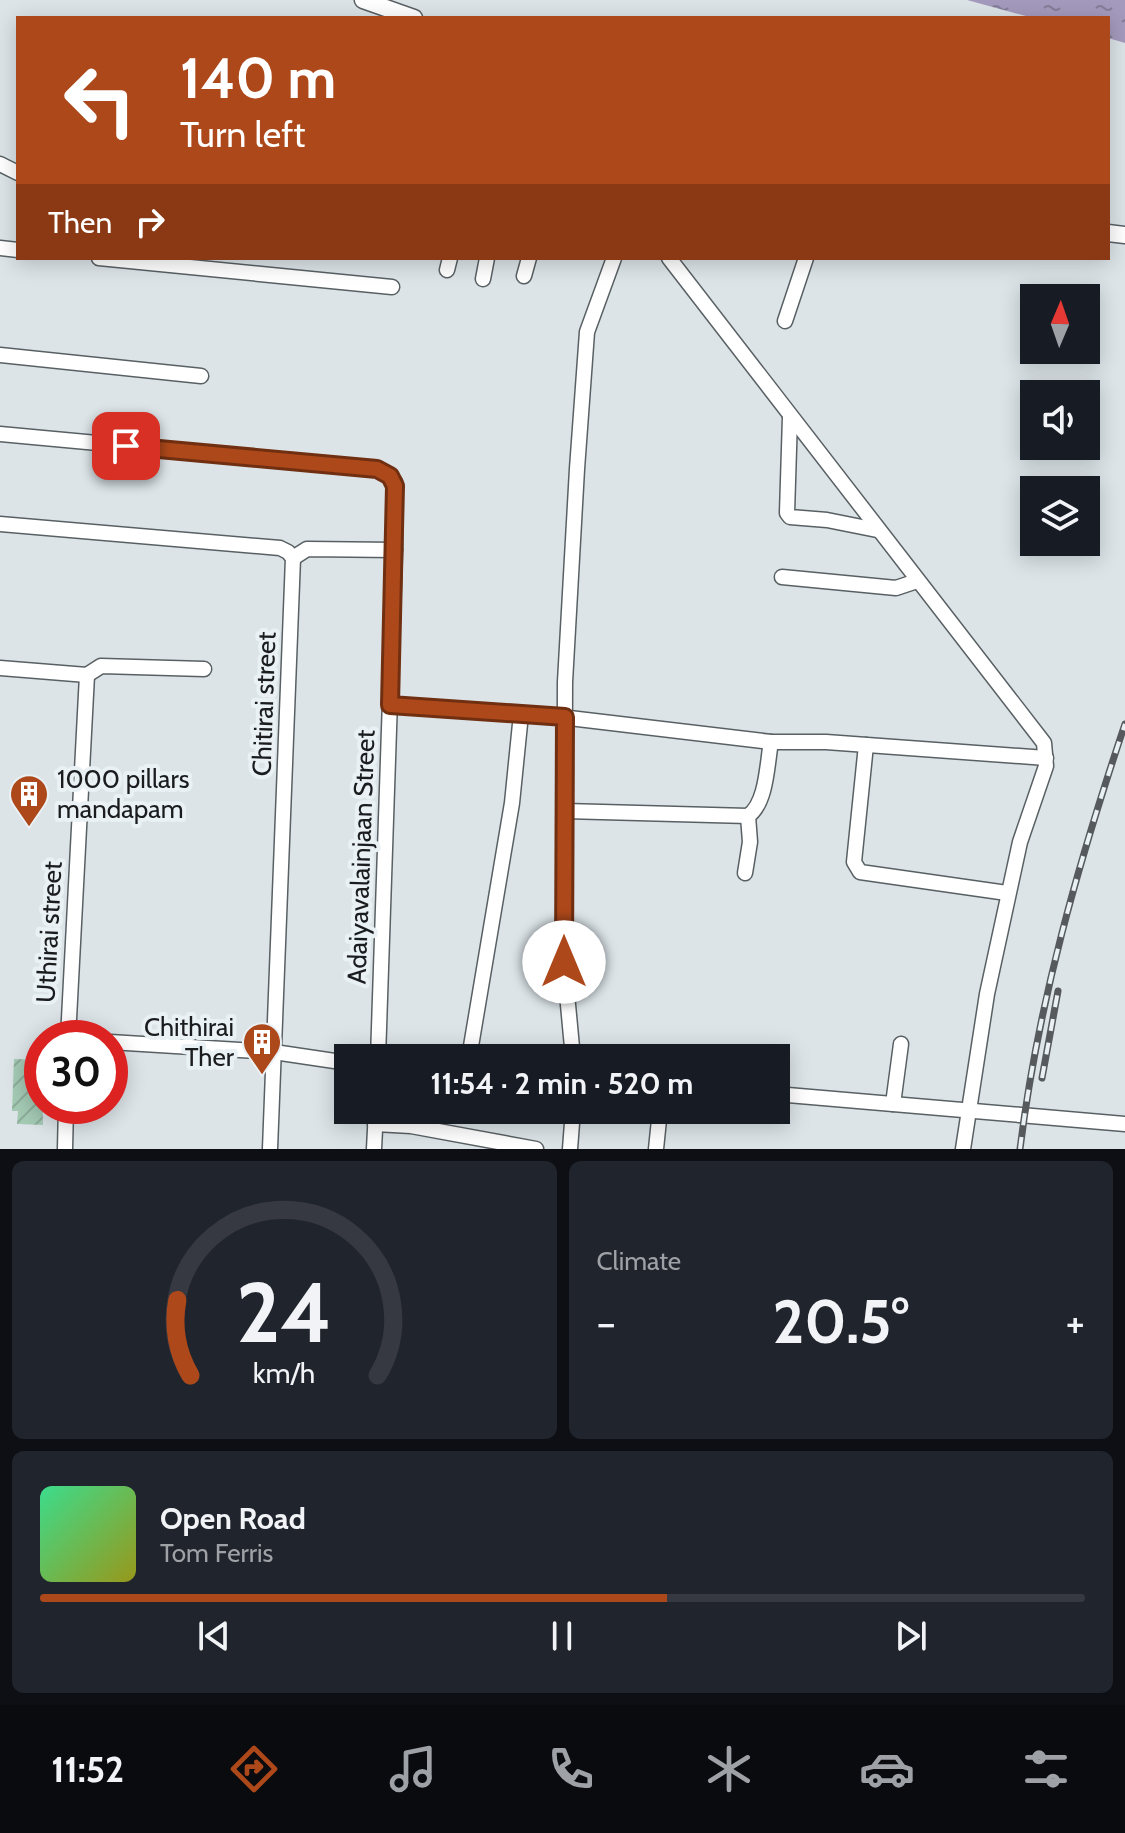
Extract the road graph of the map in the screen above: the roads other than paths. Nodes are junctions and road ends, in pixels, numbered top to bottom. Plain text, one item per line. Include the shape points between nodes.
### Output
1 (363, 0) edge
2 (408, 16) edge
3 (119, 260) edge
4 (487, 260) edge
5 (528, 260) edge
6 (613, 260) edge
7 (671, 260) edge
8 (801, 260) edge
9 (524, 276) dead end
10 (483, 279) dead end
11 (392, 287) dead end
12 (785, 321) dead end
13 (0, 355) edge
14 (201, 376) dead end
15 (790, 417) junction
16 (0, 434) edge
17 (0, 524) edge
18 (877, 530) junction
19 (395, 550) junction
20 (293, 558) junction
21 (782, 577) dead end
22 (917, 581) junction
23 (0, 668) edge
24 (204, 669) dead end
25 (87, 675) junction
26 (390, 705) junction
27 (521, 714) junction
28 (565, 717) junction
29 (771, 742) junction
30 (866, 745) junction
31 (1046, 758) junction
32 (565, 811) junction
33 (748, 816) junction
34 (745, 873) dead end
35 (1007, 893) junction
36 (69, 1020) edge
37 (128, 1043) edge
38 (378, 1044) edge
39 (471, 1044) edge
40 (572, 1044) edge
41 (901, 1044) dead end
42 (274, 1052) junction
43 (334, 1061) edge
44 (790, 1095) edge
45 (893, 1104) junction
46 (969, 1111) junction
47 (66, 1124) edge
48 (375, 1124) edge
49 (403, 1124) edge
50 (572, 1124) edge
51 (659, 1124) edge
52 (1125, 1124) edge
53 (65, 1149) edge
54 (270, 1149) edge
55 (374, 1149) edge
56 (536, 1149) edge
57 (570, 1149) edge
58 (656, 1149) edge
59 (963, 1149) edge

1 - 2 main road
3 - 11 street
4 - 10 street
5 - 9 street
6 - 28 street via 587,332
7 - 15 street
8 - 12 street
13 - 14 street
15 - 18 street
15 - 18 street via 790,517
16 - 19 street, Adaiyavalainjaan Street via 380,470 395,484
17 - 20 street via 280,548
18 - 22 street
19 - 20 street via 307,549
19 - 26 street, Adaiyavalainjaan Street
20 - 42 street, Chitirai street
21 - 22 street via 896,588
22 - 31 street via 1044,743
23 - 25 street
24 - 25 street via 101,666
25 - 36 street, Uthirai street
26 - 27 street
26 - 38 street, Adaiyavalainjaan Street
27 - 28 street
27 - 39 street via 512,803
28 - 29 street
28 - 32 street
29 - 30 street
29 - 33 street via 760,801
30 - 31 street
30 - 35 street via 854,862 860,872
31 - 35 street
32 - 33 street
32 - 40 street via 564,962
33 - 34 street
35 - 46 street
37 - 42 street
41 - 45 street
42 - 43 street
42 - 54 street, Chitirai street
44 - 45 street
45 - 46 street
46 - 52 street
46 - 59 street
47 - 53 street
48 - 55 street
49 - 56 street
50 - 57 street
51 - 58 street

